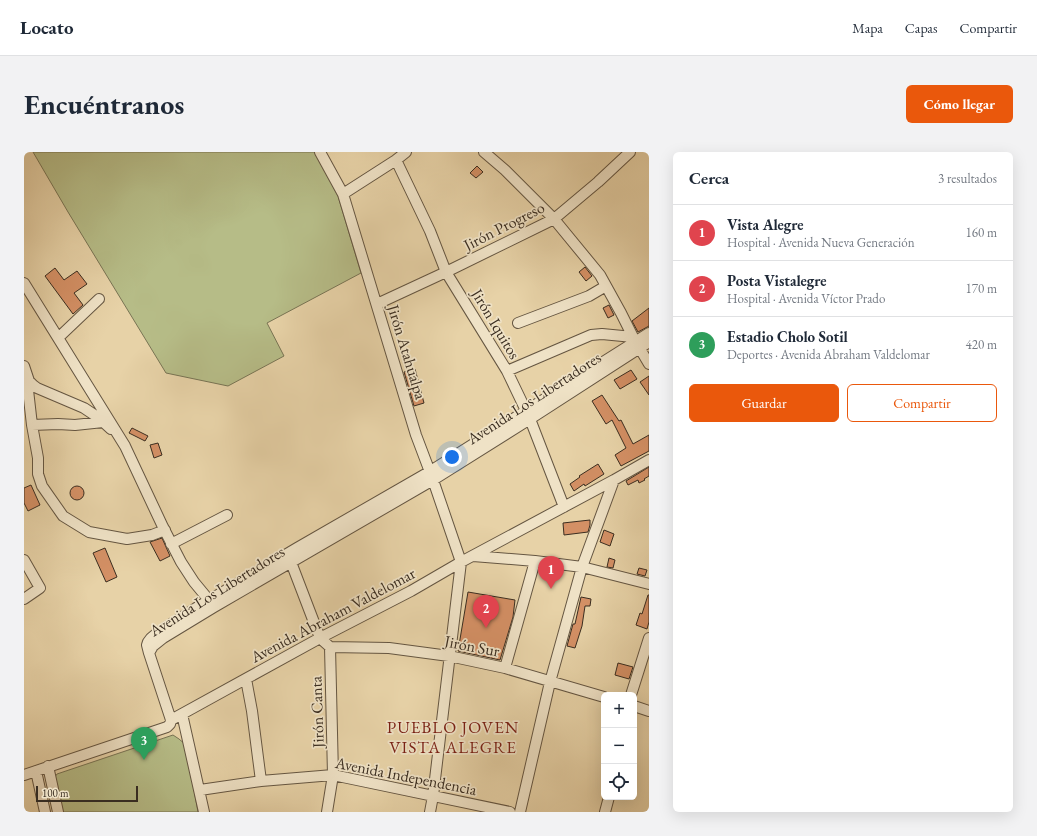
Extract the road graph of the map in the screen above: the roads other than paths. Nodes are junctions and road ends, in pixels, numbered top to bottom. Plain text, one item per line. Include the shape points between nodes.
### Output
1 (320, 152) edge
2 (406, 152) edge
3 (484, 152) edge
4 (630, 152) edge
5 (396, 160) junction
6 (343, 194) junction
7 (554, 219) junction
8 (446, 272) junction
9 (24, 283) edge
10 (606, 286) junction
11 (99, 299) dead end
12 (377, 304) junction
13 (518, 323) dead end
14 (649, 333) edge
15 (58, 338) junction
16 (636, 342) junction
17 (649, 342) edge
18 (649, 364) edge
19 (24, 366) edge
20 (506, 371) junction
21 (29, 381) junction
22 (528, 415) junction
23 (103, 422) junction
24 (32, 426) junction
25 (119, 435) junction
26 (649, 460) edge
27 (431, 476) junction
28 (614, 480) junction
29 (564, 507) junction
30 (227, 515) dead end
31 (165, 530) junction
32 (171, 544) junction
33 (473, 556) junction
34 (289, 558) junction
35 (24, 560) edge
36 (534, 561) junction
37 (461, 562) junction
38 (582, 567) junction
39 (649, 584) edge
40 (24, 599) edge
41 (212, 604) junction
42 (320, 638) junction
43 (649, 638) edge
44 (330, 647) junction
45 (449, 656) junction
46 (505, 668) junction
47 (246, 679) junction
48 (550, 682) junction
49 (632, 692) edge
50 (601, 696) edge
51 (637, 707) edge
52 (649, 711) edge
53 (182, 714) junction
54 (171, 720) junction
55 (48, 766) junction
56 (36, 771) junction
57 (24, 775) edge
58 (333, 775) junction
59 (261, 781) junction
60 (200, 790) junction
61 (433, 796) junction
62 (608, 800) edge
63 (45, 812) edge
64 (58, 812) edge
65 (204, 812) edge
66 (327, 812) edge
67 (430, 812) edge
68 (510, 812) edge
69 (520, 812) edge
70 (605, 812) edge

1 - 6 street, Jirón Atahualpa
2 - 5 street
3 - 7 street
4 - 7 street, Jirón Progreso
5 - 6 street
5 - 8 street, Jirón Iquitos via 430,231
6 - 12 street, Jirón Atahualpa
7 - 8 street, Jirón Progreso
7 - 10 street via 600,275
8 - 12 street, Jirón Progreso
8 - 20 street, Jirón Iquitos
9 - 15 street
10 - 13 street via 589,296
10 - 16 street
11 - 15 street
12 - 27 street, Jirón Atahualpa via 416,435
14 - 16 street, Avenida Los Libertadores
15 - 25 street
16 - 17 street, Avenida Los Libertadores
16 - 18 street
16 - 20 street via 602,334 591,335
16 - 22 street, Avenida Los Libertadores via 585,373
19 - 21 street
20 - 22 street, Jirón Iquitos
21 - 23 street via 37,388 84,408
21 - 24 street
22 - 27 street, Avenida Los Libertadores
22 - 29 street, Jirón Iquitos
23 - 24 street
23 - 25 street
24 - 31 street via 42,486 63,516 89,532 126,539
25 - 31 street
26 - 28 street, Avenida Abraham Valdelomar
27 - 34 street, Avenida Los Libertadores
27 - 37 street, Jirón Atahualpa
28 - 29 street, Avenida Abraham Valdelomar
28 - 38 street
29 - 33 street, Avenida Abraham Valdelomar
30 - 32 street
31 - 32 street
32 - 41 street via 194,582
33 - 36 street
33 - 37 street, Avenida Abraham Valdelomar
34 - 41 street, Avenida Los Libertadores
34 - 42 street
35 - 40 street via 40,588
36 - 38 street
36 - 46 street
37 - 42 street, Avenida Abraham Valdelomar
37 - 45 street
38 - 39 street
38 - 48 street
41 - 54 street, Avenida Los Libertadores via 157,642 149,653
42 - 44 street
42 - 47 street, Avenida Abraham Valdelomar
43 - 49 street
44 - 45 street, Jirón Sur via 389,648
44 - 58 street, Jirón Canta
45 - 46 street, Jirón Sur
45 - 61 street
46 - 48 street, Jirón Sur
47 - 53 street, Avenida Abraham Valdelomar
47 - 59 street
48 - 50 street, Jirón Sur
48 - 69 street
51 - 52 street
53 - 54 street, Avenida Abraham Valdelomar
53 - 60 street
54 - 55 street, Avenida Abraham Valdelomar via 166,727
55 - 56 street, Avenida Abraham Valdelomar
55 - 64 street
56 - 57 street, Avenida Abraham Valdelomar
56 - 63 street
58 - 59 street, Avenida Independencia
58 - 61 street, Avenida Independencia
58 - 66 street, Jirón Canta
59 - 60 street, Avenida Independencia
60 - 65 street
61 - 67 street
61 - 68 street, Avenida Independencia
62 - 70 street

